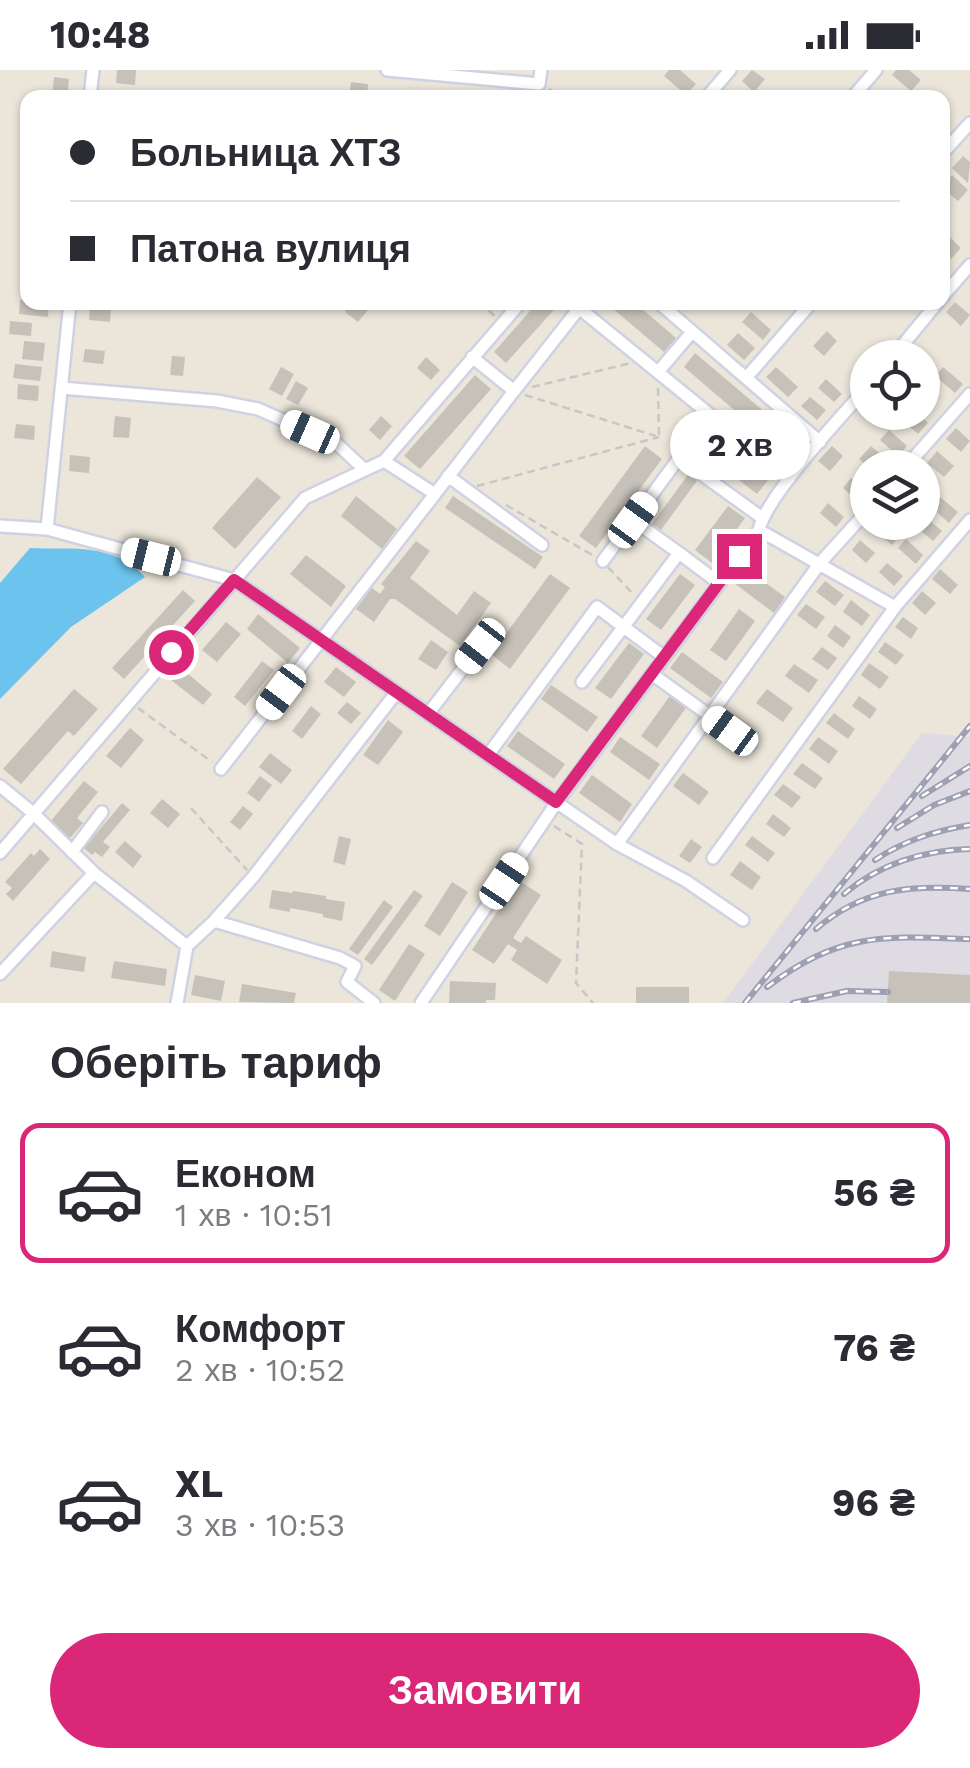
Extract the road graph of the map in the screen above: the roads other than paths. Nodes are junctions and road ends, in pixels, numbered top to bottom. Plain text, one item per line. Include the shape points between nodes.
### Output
1 (388, 70) edge
2 (541, 70) edge
3 (730, 70) edge
4 (876, 70) edge
5 (713, 90) edge
6 (859, 90) edge
7 (970, 123) edge
8 (950, 145) edge
9 (970, 265) edge
10 (950, 288) edge
11 (69, 310) edge
12 (514, 310) edge
13 (577, 310) edge
14 (587, 310) edge
15 (670, 310) edge
16 (805, 310) edge
17 (932, 310) edge
18 (692, 332) junction
19 (907, 340) edge
20 (472, 357) junction
21 (658, 372) junction
22 (746, 378) junction
23 (61, 388) junction
24 (514, 392) junction
25 (970, 394) edge
26 (850, 407) edge
27 (820, 442) junction
28 (921, 450) edge
29 (384, 461) junction
30 (365, 470) junction
31 (448, 476) junction
32 (789, 479) junction
33 (435, 494) junction
34 (633, 520) junction
35 (970, 520) edge
36 (760, 524) junction
37 (0, 526) edge
38 (47, 529) junction
39 (850, 530) edge
40 (542, 545) dead end
41 (678, 553) junction
42 (602, 562) road end
43 (820, 563) junction
44 (234, 580) junction
45 (719, 583) junction
46 (895, 607) junction
47 (624, 627) junction
48 (320, 641) junction
49 (480, 646) dead end
50 (664, 657) junction
51 (652, 674) junction
52 (582, 682) dead end
53 (396, 693) junction
54 (428, 714) junction
55 (710, 716) junction
56 (750, 745) dead end
57 (488, 755) junction
58 (221, 769) road end
59 (0, 786) edge
60 (556, 802) junction
61 (102, 812) dead end
62 (33, 813) junction
63 (618, 844) junction
64 (0, 852) edge
65 (72, 852) junction
66 (713, 858) dead end
67 (94, 873) junction
68 (743, 920) dead end
69 (214, 922) junction
70 (187, 946) junction
71 (0, 974) edge
72 (177, 1003) edge
73 (374, 1003) edge
74 (421, 1003) edge

1 - 2 street via 538,84
3 - 5 street
4 - 6 street
7 - 8 street
9 - 10 street
11 - 23 street
12 - 20 street
13 - 24 street
14 - 21 street
15 - 18 street
16 - 22 street
17 - 19 street
18 - 21 street
18 - 22 street
20 - 24 street
20 - 29 street
21 - 32 street
22 - 27 street
23 - 30 street via 258,409 336,444
23 - 38 street
24 - 31 street
25 - 28 street
26 - 27 street
27 - 32 street
29 - 30 street
29 - 33 street
30 - 44 street via 306,498
31 - 33 street
31 - 40 street
32 - 36 street
33 - 48 street
34 - 36 street via 678,458
34 - 41 street
34 - 42 street
35 - 46 street
36 - 43 street
36 - 45 street
37 - 38 street
38 - 44 street
39 - 43 street
41 - 45 street
41 - 47 street
43 - 46 street
43 - 55 street
44 - 48 street
44 - 62 street
45 - 50 street
46 - 66 street
47 - 50 street
47 - 52 street
47 - 57 street via 597,607
48 - 53 street
48 - 58 street
49 - 54 street
50 - 51 street
51 - 55 street
51 - 60 street
53 - 54 street
53 - 69 street
54 - 57 street
55 - 56 street
55 - 63 street
57 - 60 street
59 - 62 street
60 - 63 street
60 - 74 street
61 - 65 street
62 - 64 street
62 - 65 street
63 - 68 street
65 - 67 street
67 - 70 street
67 - 71 street
69 - 70 street
69 - 73 street via 340,958 355,966 347,982
70 - 72 street

